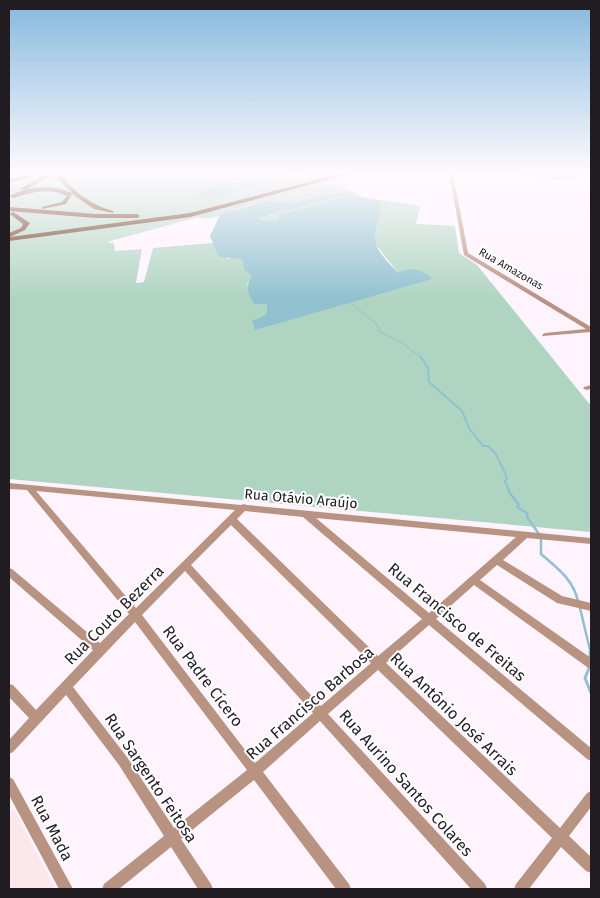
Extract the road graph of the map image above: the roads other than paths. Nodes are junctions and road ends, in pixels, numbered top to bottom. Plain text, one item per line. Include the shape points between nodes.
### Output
1 (14, 215) edge
2 (38, 215) edge
3 (86, 215) edge
4 (136, 215) edge
5 (173, 215) edge
6 (184, 215) edge
7 (459, 215) edge
8 (164, 217) junction
9 (9, 235) edge
10 (9, 239) edge
11 (591, 329) edge
12 (545, 335) dead end
13 (9, 486) edge
14 (29, 488) junction
15 (244, 508) junction
16 (303, 513) junction
17 (232, 520) junction
18 (526, 534) junction
19 (591, 541) edge
20 (498, 561) junction
21 (186, 566) junction
22 (9, 572) edge
23 (475, 581) junction
24 (591, 607) edge
25 (136, 615) junction
26 (431, 619) junction
27 (100, 650) junction
28 (379, 664) junction
29 (591, 664) edge
30 (66, 686) junction
31 (9, 689) edge
32 (322, 713) junction
33 (36, 718) junction
34 (9, 748) edge
35 (591, 755) edge
36 (255, 771) junction
37 (9, 783) edge
38 (591, 797) edge
39 (172, 837) junction
40 (560, 838) junction
41 (591, 866) edge
42 (66, 889) edge
43 (109, 889) edge
44 (206, 889) edge
45 (344, 889) edge
46 (480, 889) edge
47 (521, 889) edge

1 - 9 highway via 27,223 23,229
2 - 8 highway via 96,221
3 - 8 highway
4 - 8 highway
5 - 8 highway
6 - 8 highway
7 - 11 street, Rua Amazonas via 466,254
8 - 10 highway
11 - 12 street
13 - 14 street, Rua Otávio Araújo
14 - 15 street, Rua Otávio Araújo
14 - 25 street, Rua Padre Cícero
15 - 16 street, Rua Otávio Araújo
15 - 17 street, Rua Couto Bezerra
16 - 18 street, Rua Otávio Araújo
16 - 26 street, Rua Francisco de Freitas
17 - 21 street, Rua Couto Bezerra
17 - 28 street, Rua Antônio José Arrais
18 - 19 street, Rua Otávio Araújo
18 - 20 street, Rua Francisco Barbosa
20 - 23 street, Rua Francisco Barbosa
20 - 24 street via 554,597 570,604
21 - 25 street, Rua Couto Bezerra
21 - 32 street, Rua Aurino Santos Colares
22 - 27 street
23 - 26 street, Rua Francisco Barbosa
23 - 29 street
25 - 27 street, Rua Couto Bezerra
25 - 36 street, Rua Padre Cícero
26 - 28 street, Rua Francisco Barbosa
26 - 35 street, Rua Francisco de Freitas
27 - 30 street, Rua Couto Bezerra
28 - 32 street, Rua Francisco Barbosa
28 - 40 street, Rua Antônio José Arrais
30 - 33 street, Rua Couto Bezerra
30 - 39 street, Rua Sargento Feitosa via 124,761
31 - 33 street
32 - 36 street, Rua Francisco Barbosa
32 - 46 street, Rua Aurino Santos Colares
33 - 34 street, Rua Couto Bezerra
36 - 39 street, Rua Francisco Barbosa
36 - 45 street, Rua Padre Cícero
37 - 42 street, Rua Mada
38 - 40 street
39 - 43 street, Rua Francisco Barbosa
39 - 44 street, Rua Sargento Feitosa
40 - 41 street, Rua Antônio José Arrais
40 - 47 street

